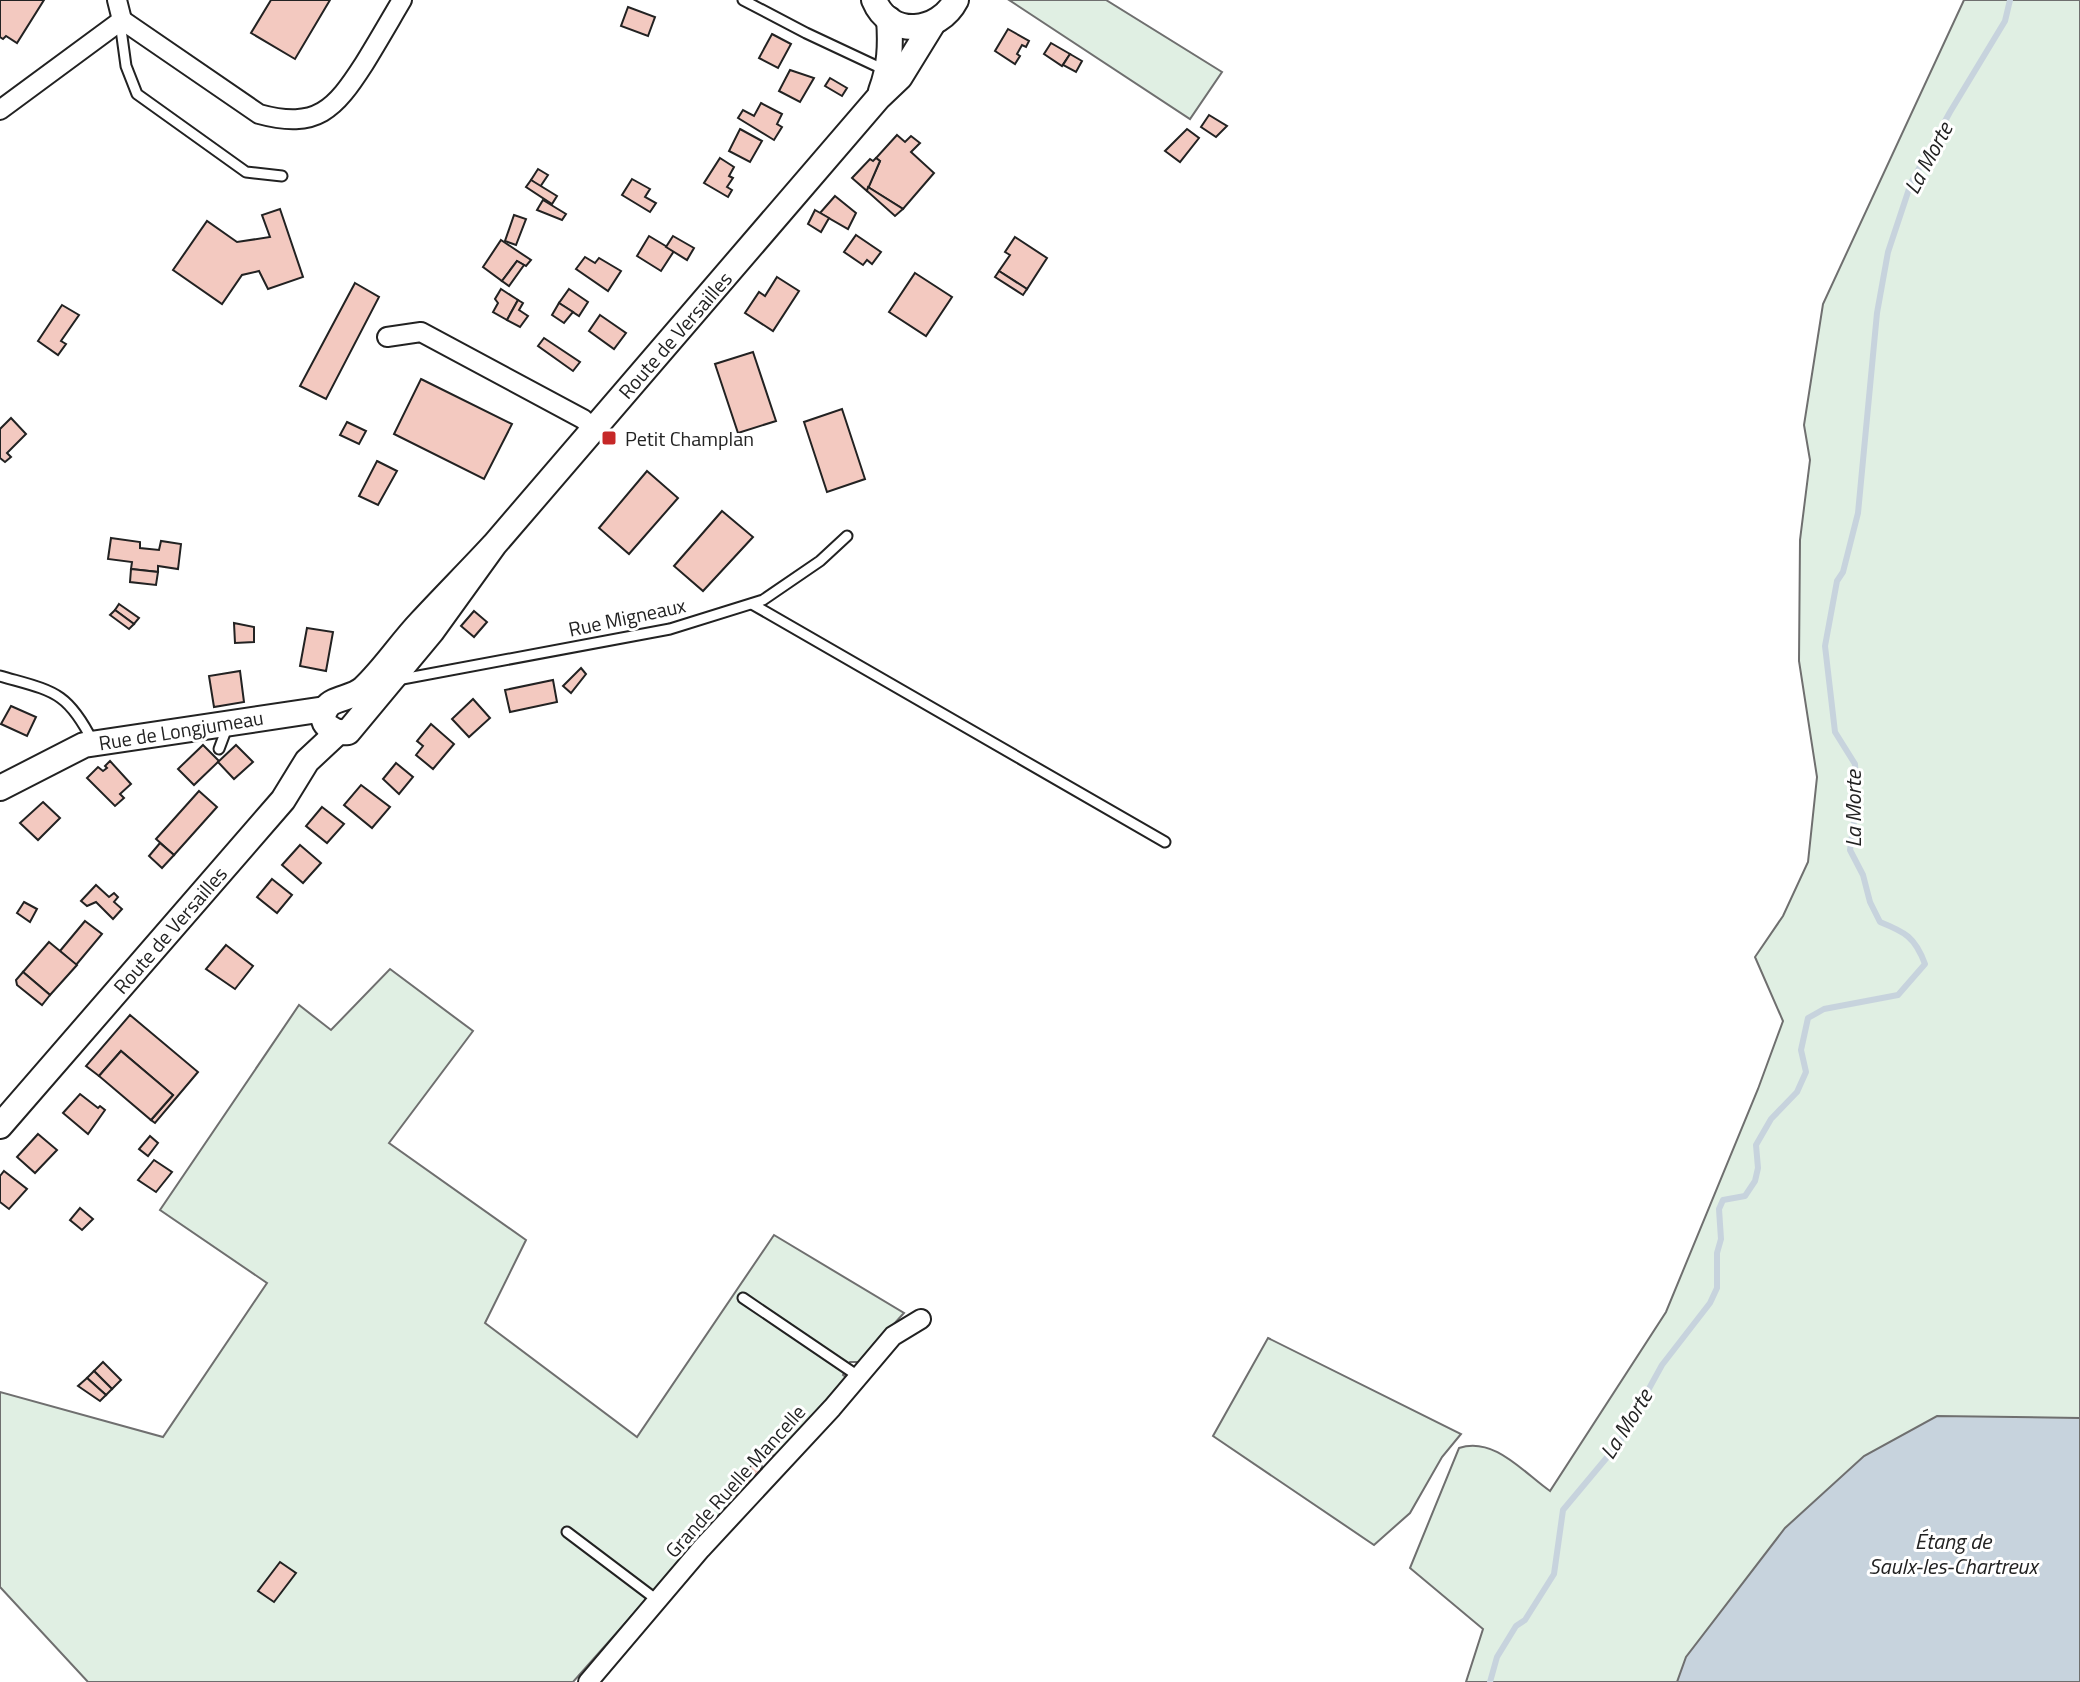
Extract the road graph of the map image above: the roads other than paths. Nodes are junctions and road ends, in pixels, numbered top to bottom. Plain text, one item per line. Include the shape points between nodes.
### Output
1 (117, 0) edge
2 (402, 0) edge
3 (743, 0) edge
4 (852, 0) edge
5 (956, 0) edge
6 (880, 9) edge
7 (121, 21) junction
8 (932, 25) junction
9 (888, 72) junction
10 (879, 97) junction
11 (0, 110) edge
12 (282, 176) dead end
13 (387, 337) dead end
14 (594, 429) junction
15 (847, 536) dead end
16 (494, 545) junction
17 (752, 604) junction
18 (0, 676) edge
19 (393, 681) junction
20 (335, 704) junction
21 (223, 723) junction
22 (346, 729) junction
23 (94, 743) junction
24 (219, 749) dead end
25 (0, 788) edge
26 (1165, 842) dead end
27 (0, 1126) edge
28 (743, 1298) dead end
29 (921, 1319) dead end
30 (858, 1376) junction
31 (567, 1532) dead end
32 (657, 1600) junction
33 (588, 1682) edge

1 - 7 street
2 - 7 street via 344,95 328,110 293,120 259,114
3 - 9 lane
4 - 6 main road
5 - 8 main road, Route de Versailles
6 - 8 main road via 902,26
6 - 9 main road, Route de Versailles via 891,45
7 - 11 street
7 - 12 lane via 126,66 137,94 246,172
8 - 10 main road, Route de Versailles via 900,77
9 - 10 main road, Route de Versailles
10 - 14 main road, Route de Versailles
13 - 14 street via 421,332
14 - 16 main road, Route de Versailles
15 - 17 lane, Rue Migneaux via 820,561
16 - 19 main road, Route de Versailles
16 - 20 main road via 362,690
17 - 19 lane, Rue Migneaux via 670,629
17 - 26 lane
18 - 23 lane via 54,692 73,707
19 - 22 main road, Route de Versailles
20 - 21 main road, Rue de Longjumeau
20 - 22 main road via 323,719 328,728
21 - 23 main road, Rue de Longjumeau
21 - 24 lane
22 - 27 main road, Route de Versailles via 307,761 283,800
23 - 25 main road, Rue de Longjumeau
28 - 30 lane
29 - 30 street, Grande Ruelle Mancelle via 893,1336
30 - 32 street, Grande Ruelle Mancelle
31 - 32 lane
32 - 33 street, Grande Ruelle Mancelle

